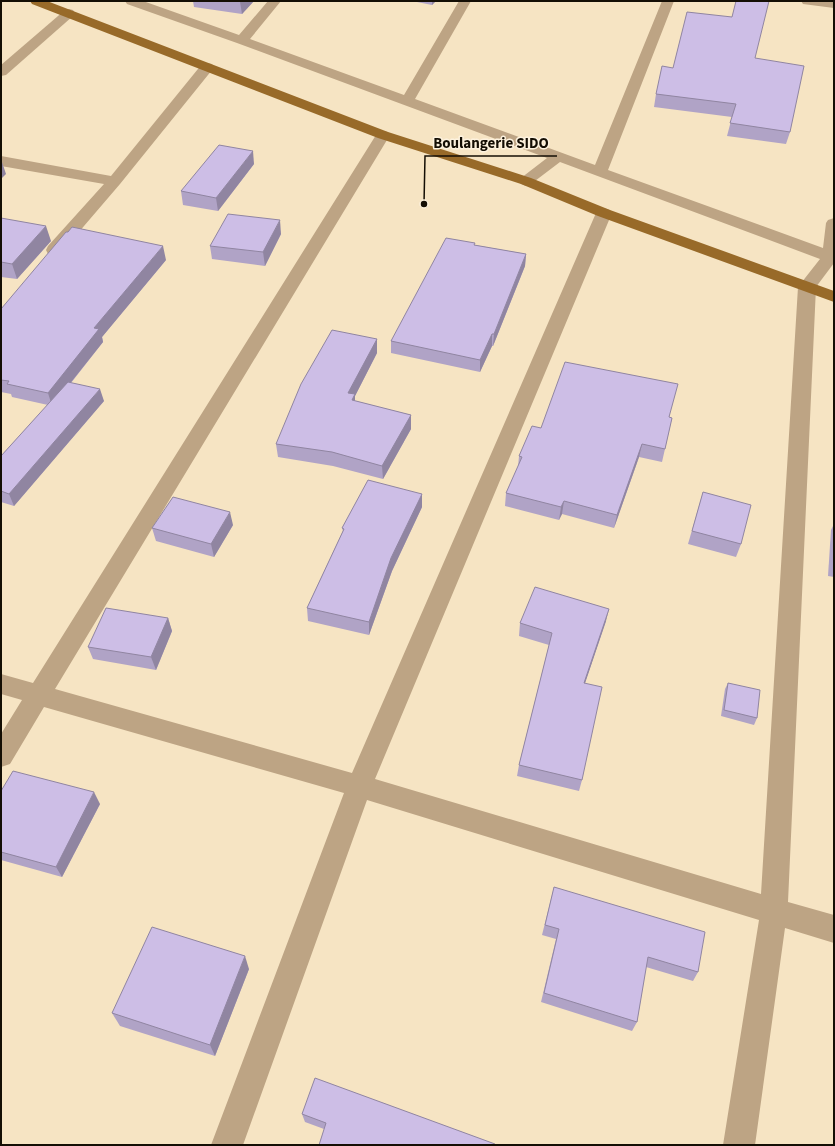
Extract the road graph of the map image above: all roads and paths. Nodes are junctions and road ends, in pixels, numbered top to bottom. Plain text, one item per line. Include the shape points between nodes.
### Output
1 (36, 1) edge
2 (132, 1) edge
3 (275, 1) edge
4 (465, 1) edge
5 (668, 1) edge
6 (807, 1) edge
7 (834, 4) edge
8 (69, 13) junction
9 (242, 40) junction
10 (206, 67) junction
11 (1, 72) edge
12 (406, 101) junction
13 (383, 135) junction
14 (559, 156) junction
15 (1, 161) edge
16 (600, 171) junction
17 (115, 181) junction
18 (526, 181) junction
19 (604, 213) junction
20 (834, 223) edge
21 (832, 257) edge
22 (42, 264) edge
23 (807, 287) junction
24 (834, 296) edge
25 (1, 684) edge
26 (39, 696) junction
27 (1, 756) edge
28 (360, 786) junction
29 (774, 911) junction
30 (834, 929) edge
31 (227, 1145) edge
32 (739, 1145) edge

1 - 8 main road
2 - 9 street
3 - 9 street
4 - 12 street
5 - 16 street
6 - 7 street
8 - 10 main road
8 - 11 street
9 - 12 street
10 - 13 main road
10 - 17 street
12 - 14 street
13 - 18 main road
13 - 26 street
14 - 16 street
14 - 18 street
15 - 17 street
16 - 21 street
17 - 22 street
18 - 19 main road
19 - 23 main road
19 - 28 street
20 - 21 street
21 - 23 street
23 - 24 main road
23 - 29 street
25 - 26 street
26 - 27 street
26 - 28 street
28 - 29 street
28 - 31 street
29 - 30 street
29 - 32 street

